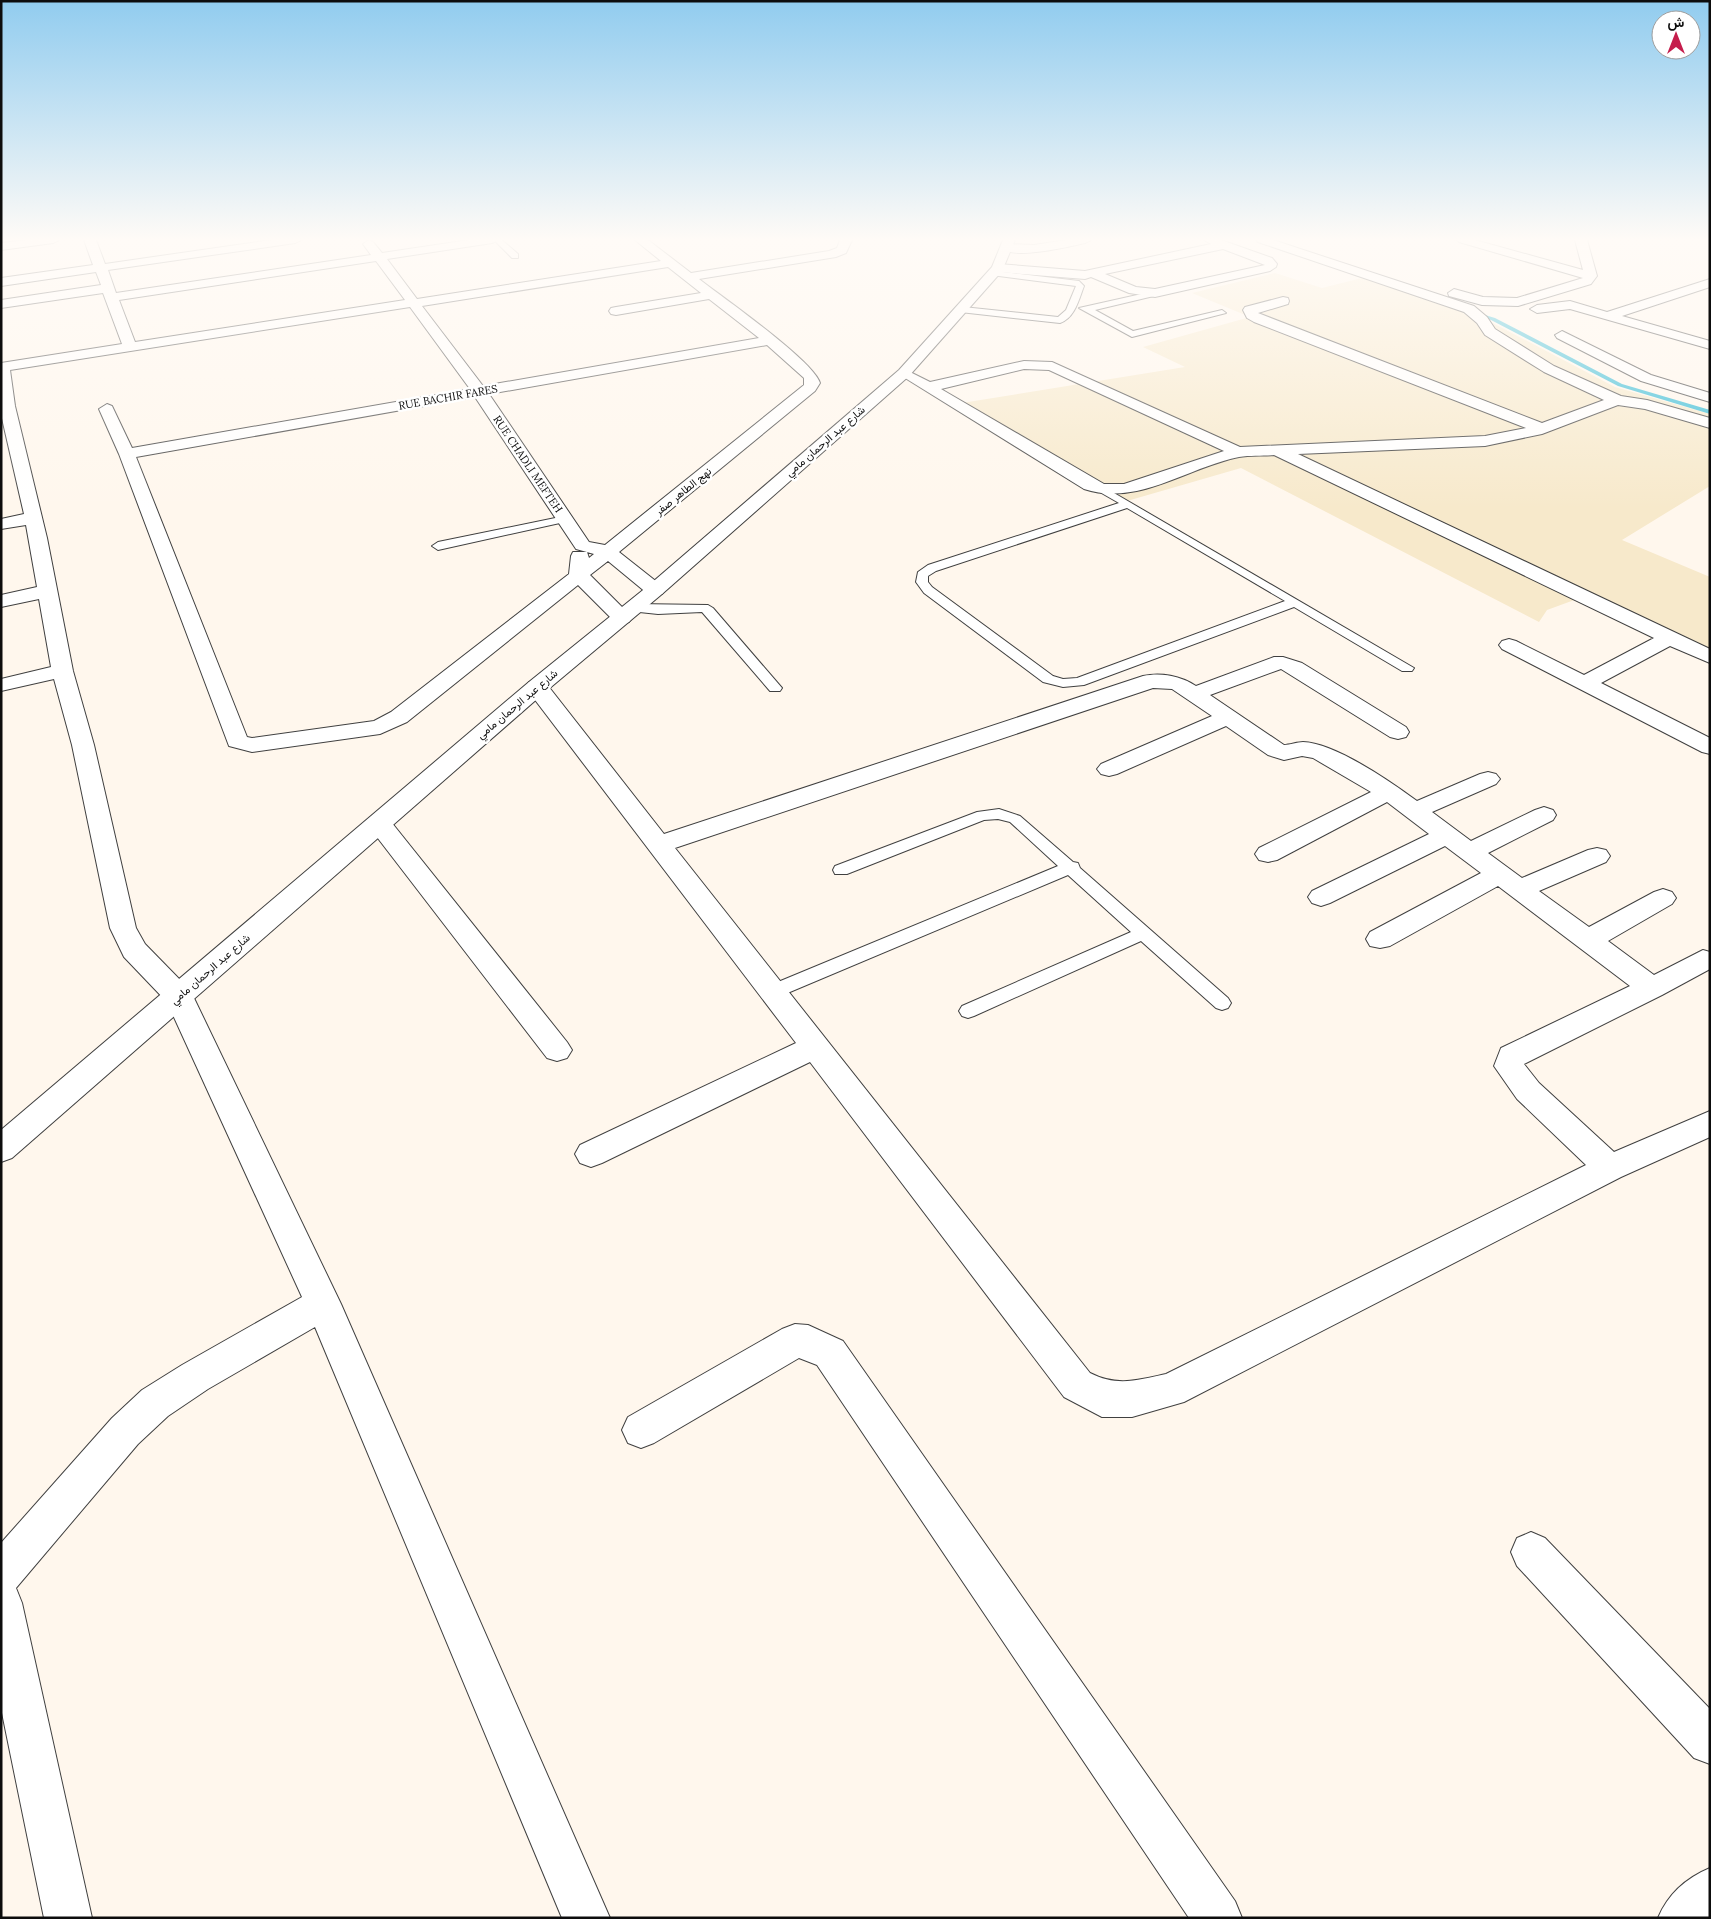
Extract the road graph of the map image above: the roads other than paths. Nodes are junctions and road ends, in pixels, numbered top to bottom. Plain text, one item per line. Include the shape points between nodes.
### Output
1 (124, 330) edge
2 (243, 330) edge
3 (434, 330) edge
4 (756, 330) edge
5 (945, 330) edge
6 (1124, 330) edge
7 (1152, 330) edge
8 (1286, 330) edge
9 (1488, 330) edge
10 (1659, 330) edge
11 (1562, 335) dead end
12 (770, 340) junction
13 (1710, 345) edge
14 (130, 347) junction
15 (2, 367) edge
16 (904, 373) junction
17 (1654, 380) junction
18 (930, 387) junction
19 (479, 391) junction
20 (1710, 398) edge
21 (1614, 399) junction
22 (4, 407) edge
23 (107, 409) dead end
24 (1710, 423) edge
25 (1542, 429) junction
26 (1276, 450) junction
27 (1238, 452) junction
28 (127, 454) junction
29 (1102, 489) junction
30 (1128, 504) junction
31 (33, 518) junction
32 (564, 519) junction
33 (1, 524) edge
34 (582, 545) junction
35 (438, 546) dead end
36 (608, 552) junction
37 (578, 574) junction
38 (655, 590) junction
39 (48, 591) junction
40 (1, 601) edge
41 (1295, 602) junction
42 (628, 613) junction
43 (1669, 638) junction
44 (1510, 645) dead end
45 (1710, 657) edge
46 (1407, 668) dead end
47 (62, 671) junction
48 (1585, 683) junction
49 (1, 685) edge
50 (537, 687) junction
51 (775, 688) dead end
52 (1194, 694) junction
53 (1229, 717) junction
54 (1398, 732) dead end
55 (1710, 747) edge
56 (1109, 769) dead end
57 (1488, 779) dead end
58 (1389, 792) junction
59 (1414, 811) junction
60 (1544, 815) dead end
61 (379, 823) junction
62 (1447, 835) junction
63 (660, 844) junction
64 (1469, 852) junction
65 (1268, 854) dead end
66 (1597, 856) dead end
67 (1072, 867) junction
68 (841, 870) dead end
69 (1499, 874) junction
70 (1520, 890) junction
71 (1322, 896) dead end
72 (1663, 898) dead end
73 (1143, 933) junction
74 (1380, 939) dead end
75 (1588, 940) junction
76 (1703, 960) dead end
77 (1652, 988) junction
78 (772, 992) junction
79 (179, 996) junction
80 (1222, 1003) dead end
81 (968, 1011) dead end
82 (814, 1047) junction
83 (557, 1050) dead end
84 (1710, 1123) edge
85 (1, 1149) edge
86 (591, 1154) dead end
87 (1610, 1168) junction
88 (323, 1304) junction
89 (641, 1430) dead end
90 (1531, 1552) dead end
91 (1, 1574) edge
92 (1, 1603) edge
93 (1710, 1742) edge
94 (1710, 1892) edge
95 (68, 1918) edge
96 (586, 1918) edge
97 (1218, 1918) edge
98 (1682, 1918) edge

1 - 14 street
2 - 14 street
3 - 19 street, RUE CHADLI MEFTEH
4 - 12 street, نهج الطاهر صفر
5 - 16 street, شارع عبد الرحمان مامي
6 - 7 lane via 1132,334
8 - 25 street
9 - 21 street via 1549,369
10 - 13 street
11 - 17 street
12 - 19 street, RUE BACHIR FARES
12 - 36 street, نهج الطاهر صفر via 811,376 810,388
14 - 15 street
15 - 22 street
16 - 18 street
16 - 38 street, شارع عبد الرحمان مامي
17 - 20 street
17 - 21 street
18 - 27 street via 1024,365 1052,366
18 - 29 street via 1090,485
19 - 28 street, RUE BACHIR FARES
19 - 32 street, RUE CHADLI MEFTEH
21 - 24 street
21 - 25 street
22 - 31 street
23 - 28 street
25 - 26 street via 1486,440
26 - 27 street
26 - 43 street
27 - 29 street via 1125,489
28 - 37 street, نهج الطاهر صفر via 237,741 252,744 380,727 399,717
29 - 30 lane
30 - 41 lane
30 - 41 lane via 932,568 922,575 922,582 928,590 1048,679 1063,683 1079,682
31 - 33 street
31 - 39 street
32 - 34 street, RUE CHADLI MEFTEH
32 - 35 lane
34 - 36 street
34 - 37 street
36 - 37 street, نهج الطاهر صفر
36 - 38 street
37 - 42 street
38 - 42 street, شارع عبد الرحمان مامي
39 - 40 street
39 - 47 street
41 - 46 lane
42 - 50 street, شارع عبد الرحمان مامي
42 - 51 lane via 704,608
43 - 45 street
43 - 48 street
44 - 48 street
47 - 49 street
47 - 79 street via 83,745 123,928 134,950
48 - 55 street
50 - 61 street, شارع عبد الرحمان مامي
50 - 63 street
52 - 53 street
52 - 54 street via 1274,663 1283,663
52 - 63 street via 1177,683 1152,681
53 - 56 street
53 - 58 street via 1276,750 1284,753 1302,749 1320,752
57 - 59 street
58 - 59 street
58 - 65 street
59 - 62 street
60 - 64 street
61 - 79 street, شارع عبد الرحمان مامي
61 - 83 street
62 - 64 street
62 - 71 street
63 - 78 street
64 - 69 street
66 - 70 street
67 - 68 lane via 1016,819 999,814 982,815
67 - 73 lane
67 - 78 lane
69 - 70 street
69 - 74 street
70 - 75 street
72 - 75 street
73 - 80 lane
73 - 81 lane
75 - 77 street
76 - 77 street
77 - 87 street via 1511,1056 1509,1066 1528,1092
78 - 82 street
79 - 85 street, شارع عبد الرحمان مامي
79 - 88 street
82 - 86 street
82 - 87 street via 1077,1385 1102,1399 1132,1399 1171,1390
84 - 87 street
88 - 91 street via 155,1403 125,1432
88 - 96 street
89 - 97 street via 795,1341 808,1342 830,1353
90 - 93 street
92 - 95 street
94 - 98 street

